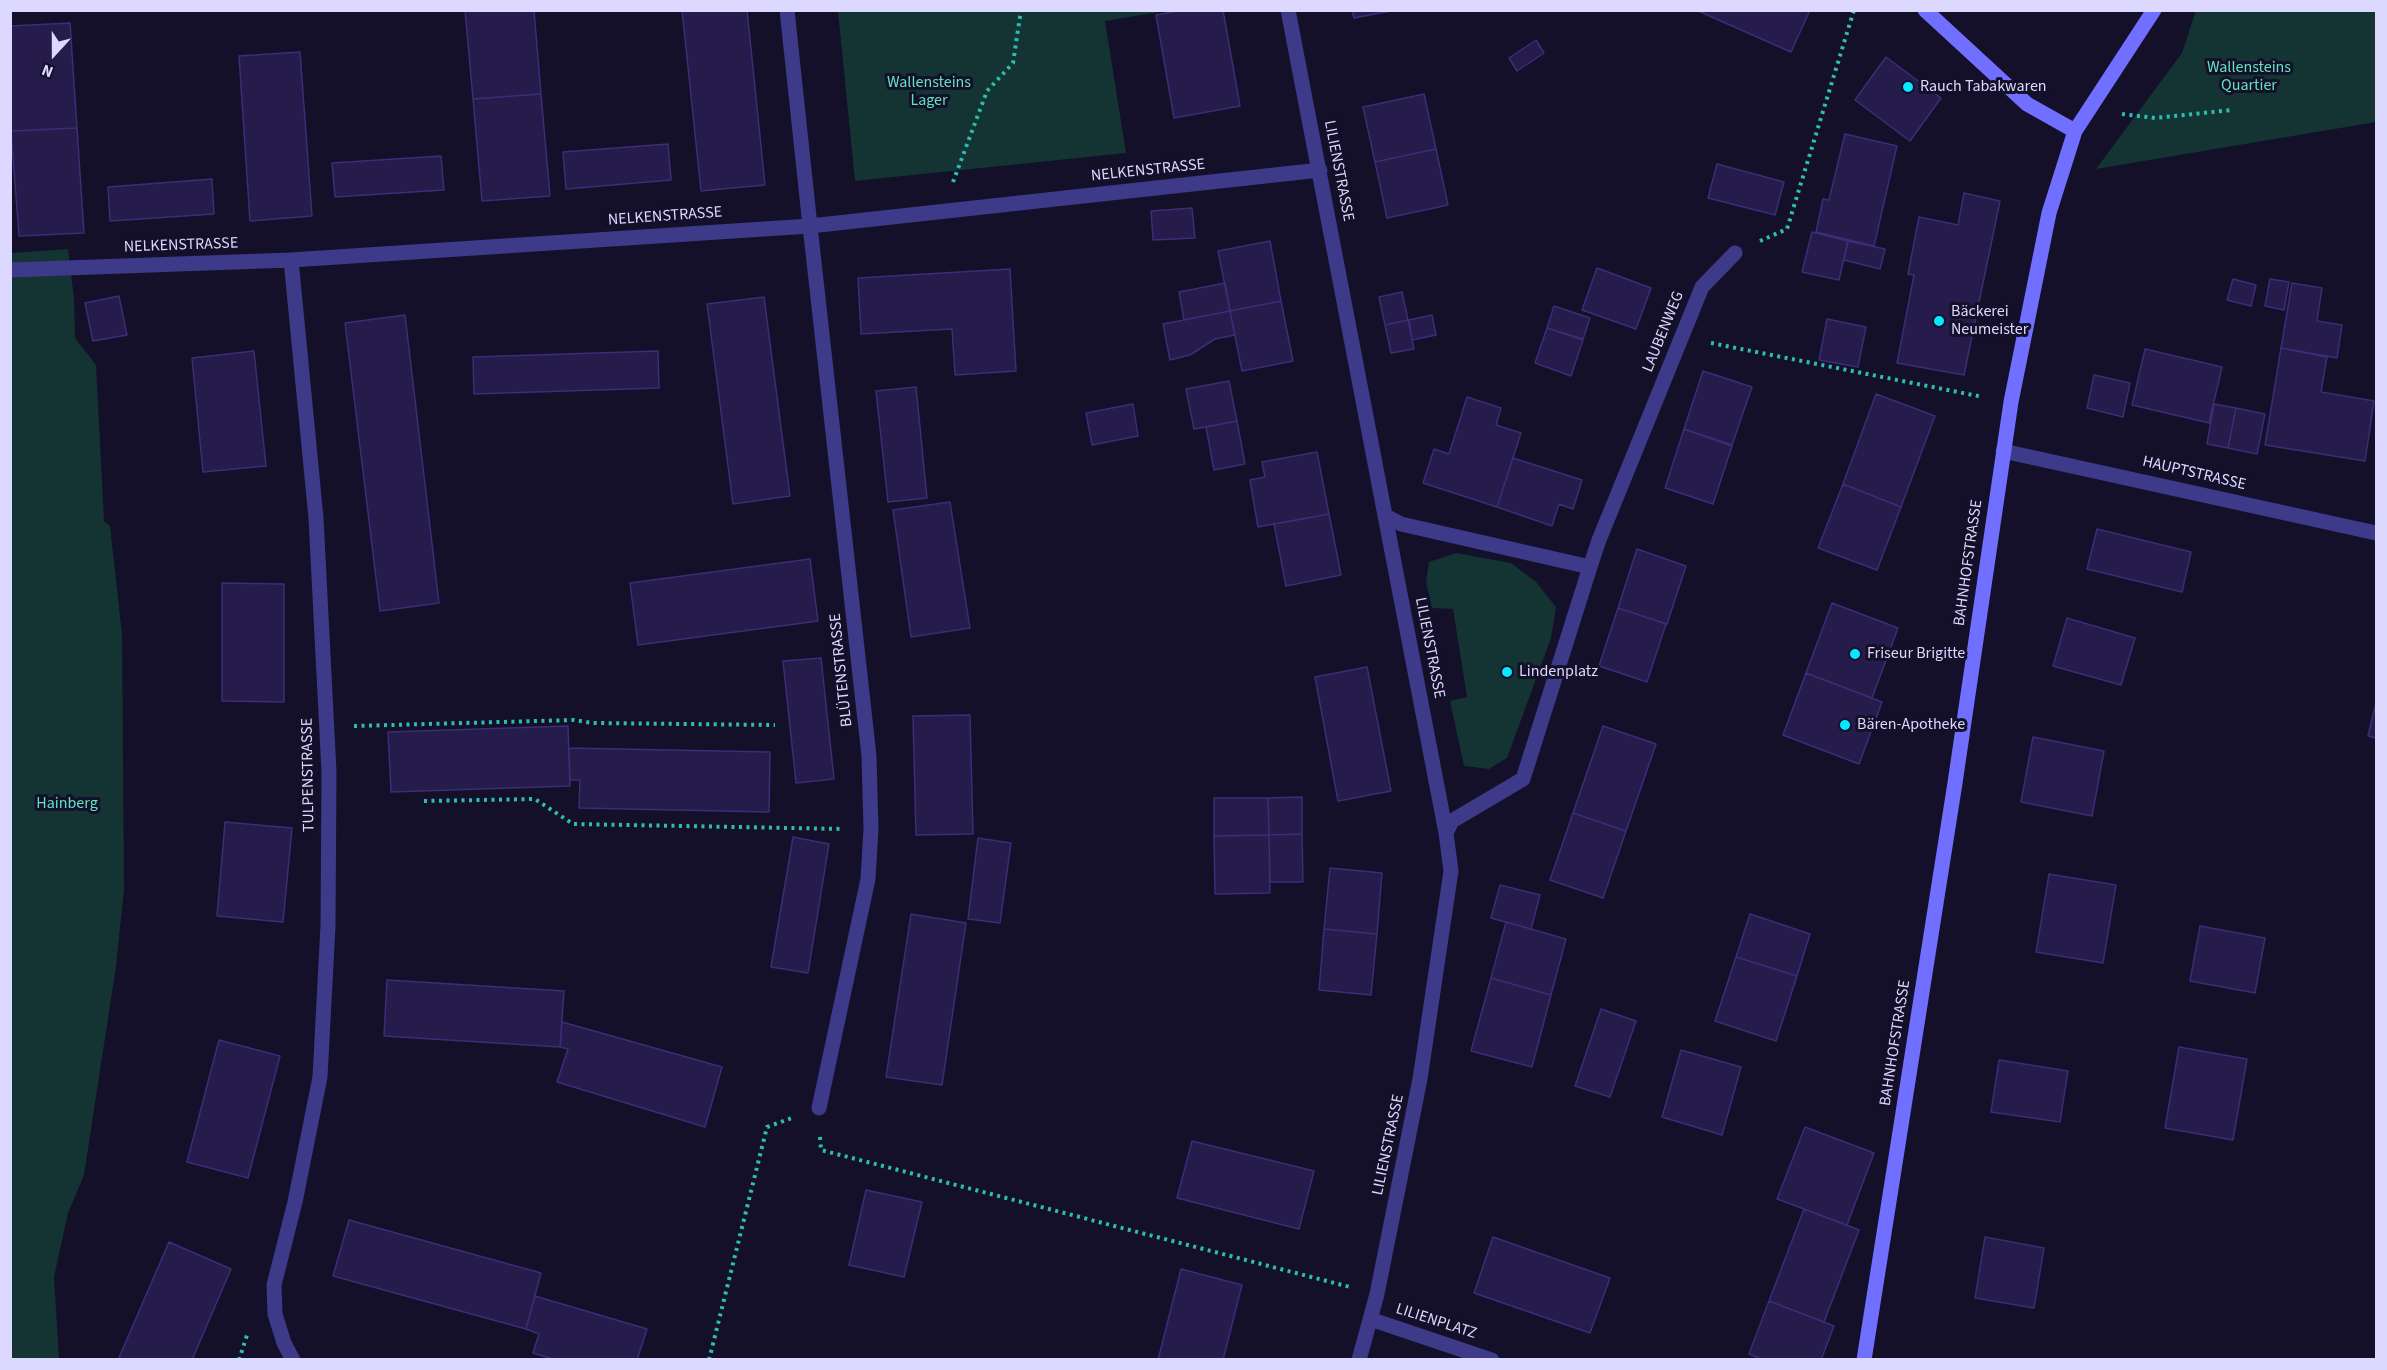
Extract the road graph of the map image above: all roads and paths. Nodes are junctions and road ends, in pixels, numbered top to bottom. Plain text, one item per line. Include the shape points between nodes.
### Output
1 (788, 10) edge
2 (1021, 10) edge
3 (1288, 10) edge
4 (1854, 10) edge
5 (1925, 10) edge
6 (2154, 10) edge
7 (2088, 110) junction
8 (2232, 110) dead end
9 (2076, 131) junction
10 (1320, 170) junction
11 (943, 212) junction
12 (810, 226) junction
13 (1735, 253) joint
14 (291, 260) junction
15 (10, 270) edge
16 (1681, 337) junction
17 (2011, 402) junction
18 (2003, 451) junction
19 (1386, 516) junction
20 (2376, 533) edge
21 (1590, 567) junction
22 (775, 725) dead end
23 (327, 731) junction
24 (424, 801) dead end
25 (871, 829) junction
26 (1446, 833) junction
27 (819, 1108) junction
28 (1377, 1294) junction
29 (1370, 1319) junction
30 (293, 1359) edge
31 (708, 1359) edge
32 (1359, 1359) edge
33 (1492, 1359) edge
34 (1864, 1359) edge

1 - 12 street, BLÜTENSTRASSE
2 - 11 path via 1013,63 987,91
3 - 10 street, LILIENSTRASSE
4 - 13 path via 1787,229
5 - 9 street via 2027,104
6 - 7 street, BAHNHOFSTRASSE
7 - 8 path via 2155,118
7 - 9 street, BAHNHOFSTRASSE
9 - 17 street, BAHNHOFSTRASSE via 2049,213
10 - 11 street, NELKENSTRASSE
10 - 19 street, LILIENSTRASSE
11 - 12 street, NELKENSTRASSE
12 - 14 street, NELKENSTRASSE
12 - 25 street, BLÜTENSTRASSE via 869,756
13 - 16 street, LAUBENWEG via 1702,287
14 - 15 street, NELKENSTRASSE
14 - 23 street, TULPENSTRASSE via 316,518
16 - 17 path
16 - 21 street, LAUBENWEG
17 - 18 street, BAHNHOFSTRASSE
18 - 20 street, HAUPTSTRASSE
18 - 34 street, BAHNHOFSTRASSE
19 - 21 street via 1401,524
19 - 26 street, LILIENSTRASSE
21 - 26 street via 1523,779 1452,821
22 - 23 path via 574,720 351,726
23 - 30 street, TULPENSTRASSE via 328,926 320,1077 274,1285 275,1314
24 - 25 path via 535,799 573,824
25 - 27 street, BLÜTENSTRASSE via 868,879
26 - 28 street, LILIENSTRASSE via 1451,871 1420,1079
27 - 28 path via 821,1150
27 - 31 path via 766,1127
28 - 29 street, LILIENPLATZ
29 - 32 street, LILIENPLATZ
29 - 33 street, LILIENPLATZ

